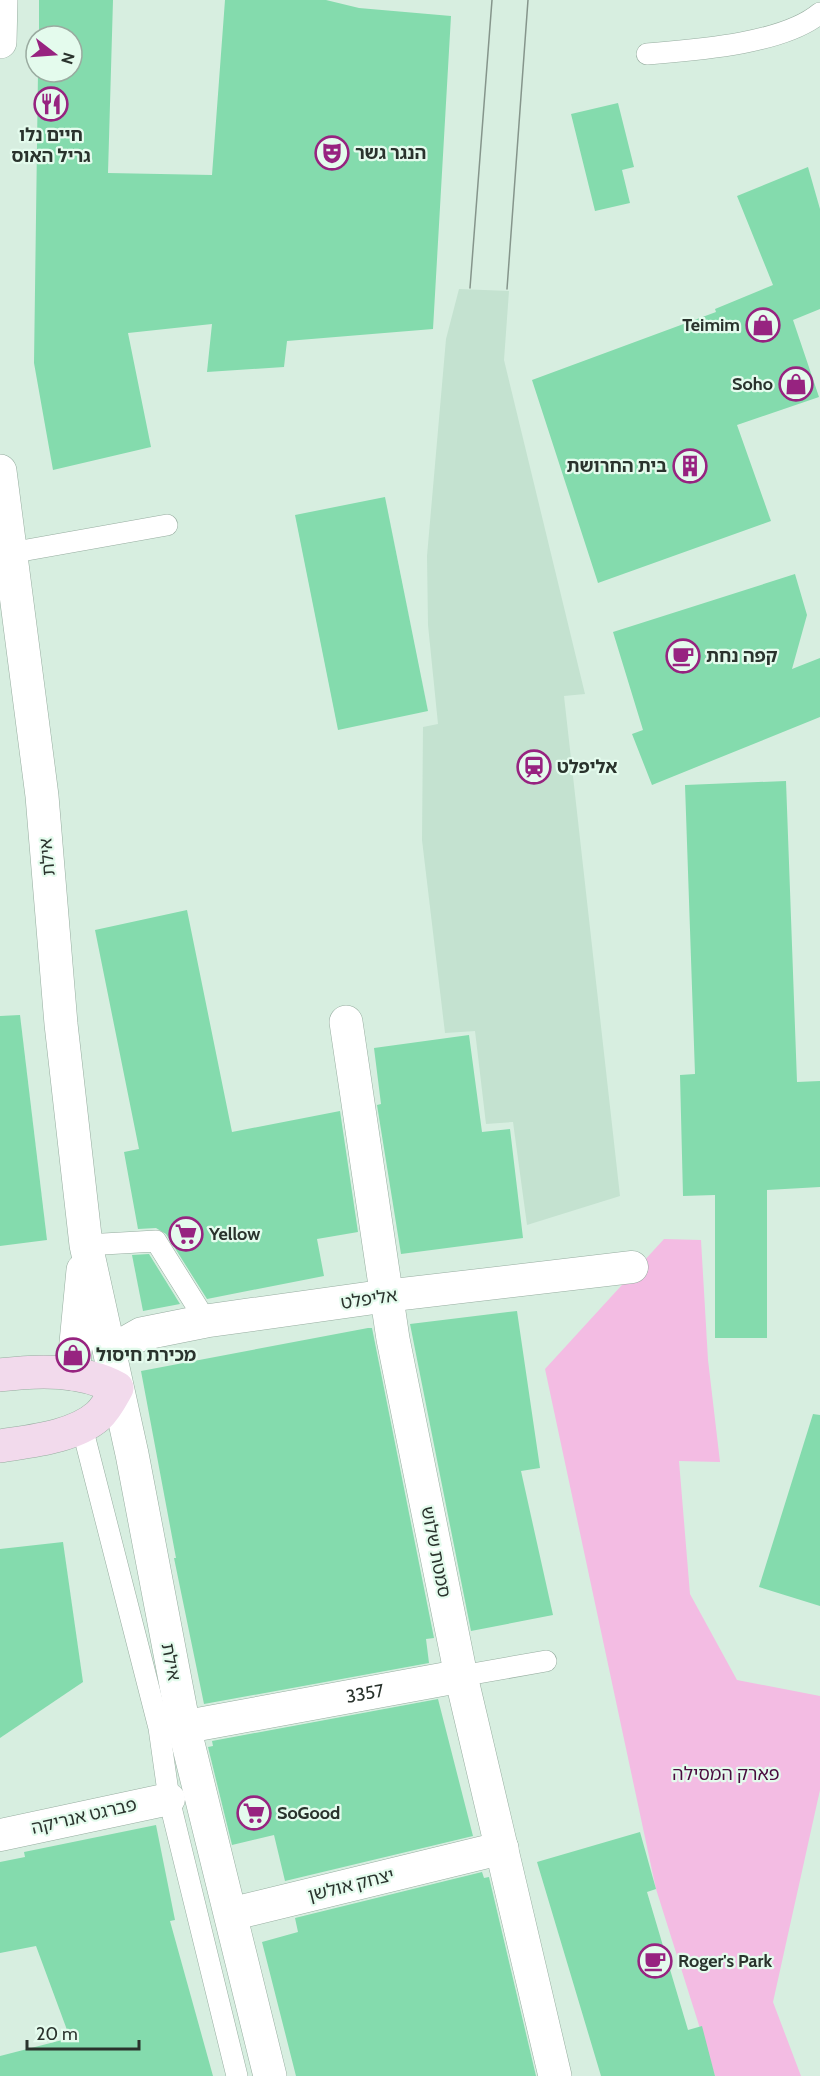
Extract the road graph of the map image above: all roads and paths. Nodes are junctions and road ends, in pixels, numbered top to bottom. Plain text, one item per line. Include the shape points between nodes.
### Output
1 (1, 0) edge
2 (820, 13) edge
3 (0, 42) edge
4 (647, 54) dead end
5 (0, 471) edge
6 (167, 525) dead end
7 (10, 552) junction
8 (346, 1022) dead end
9 (86, 1245) junction
10 (632, 1267) dead end
11 (385, 1296) junction
12 (206, 1321) junction
13 (111, 1351) junction
14 (73, 1374) junction
15 (0, 1375) edge
16 (117, 1388) junction
17 (82, 1427) junction
18 (0, 1446) edge
19 (546, 1661) dead end
20 (461, 1676) junction
21 (184, 1727) junction
22 (169, 1799) junction
23 (0, 1835) edge
24 (502, 1848) junction
25 (216, 1918) junction
26 (237, 2076) edge
27 (270, 2076) edge
28 (555, 2076) edge

1 - 3 street
2 - 4 lane via 806,25 724,47
5 - 7 street, אילת
6 - 7 lane
7 - 9 street, אילת via 42,796 61,1024
8 - 11 street, סמטת שלוש
9 - 12 lane via 156,1241
9 - 13 street, אילת
9 - 14 street, אילת
10 - 11 street, אליפלט
11 - 12 street, אליפלט
11 - 20 street, סמטת שלוש
12 - 13 street, אליפלט via 141,1334
13 - 16 street, אילת
14 - 15 main road
14 - 16 main road via 93,1377
16 - 17 main road via 100,1415
16 - 21 street, אילת
17 - 18 main road
17 - 22 lane, אילת via 159,1728
19 - 20 lane, 3357
20 - 21 street, 3357
20 - 24 street, סמטת שלוש
21 - 25 street, אילת
22 - 23 street, פברגט אנריקה
22 - 25 lane, אילת
24 - 25 street, יצחק אולשן
24 - 28 street, סמטת שלוש
25 - 26 lane, אילת
25 - 27 street, אילת

